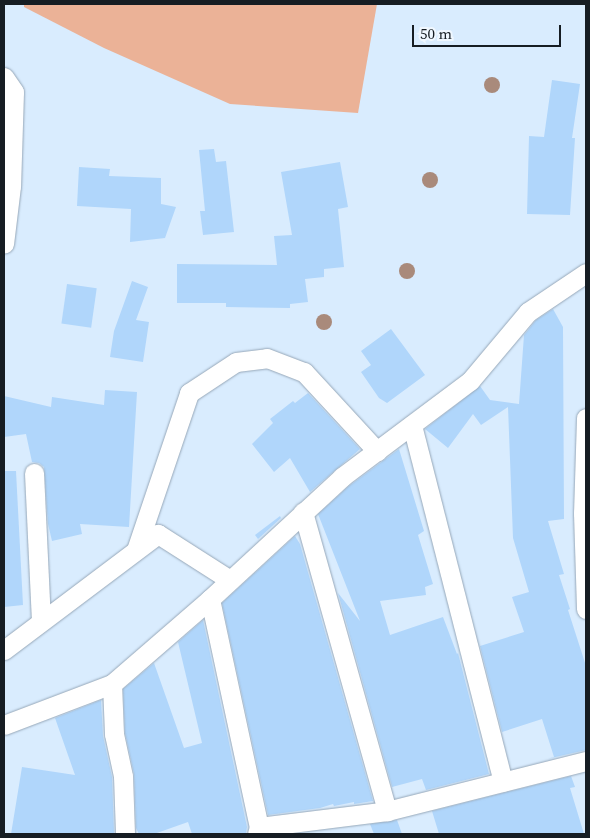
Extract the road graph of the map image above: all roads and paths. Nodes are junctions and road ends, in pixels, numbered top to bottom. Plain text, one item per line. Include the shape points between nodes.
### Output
1 (4, 77) edge
2 (4, 244) edge
3 (586, 273) edge
4 (586, 418) edge
5 (412, 425) junction
6 (377, 451) junction
7 (34, 473) dead end
8 (304, 512) junction
9 (136, 550) junction
10 (230, 580) junction
11 (210, 599) junction
12 (586, 609) edge
13 (42, 622) junction
14 (4, 650) edge
15 (112, 684) junction
16 (4, 725) edge
17 (586, 761) edge
18 (502, 782) junction
19 (387, 811) junction
20 (258, 830) edge
21 (125, 834) edge

1 - 2 street via 14,92 11,186
3 - 5 street via 528,312 470,381
4 - 12 street via 583,513
5 - 6 street
5 - 18 street
6 - 8 street
6 - 9 street via 304,372 267,358 236,362 189,393
7 - 13 street
8 - 10 street
8 - 19 street
9 - 10 street via 158,534
9 - 13 street
10 - 11 street
11 - 15 street
11 - 20 street
13 - 14 street
15 - 16 street
15 - 21 street via 114,734 123,776
17 - 18 street
18 - 19 street
19 - 20 street

